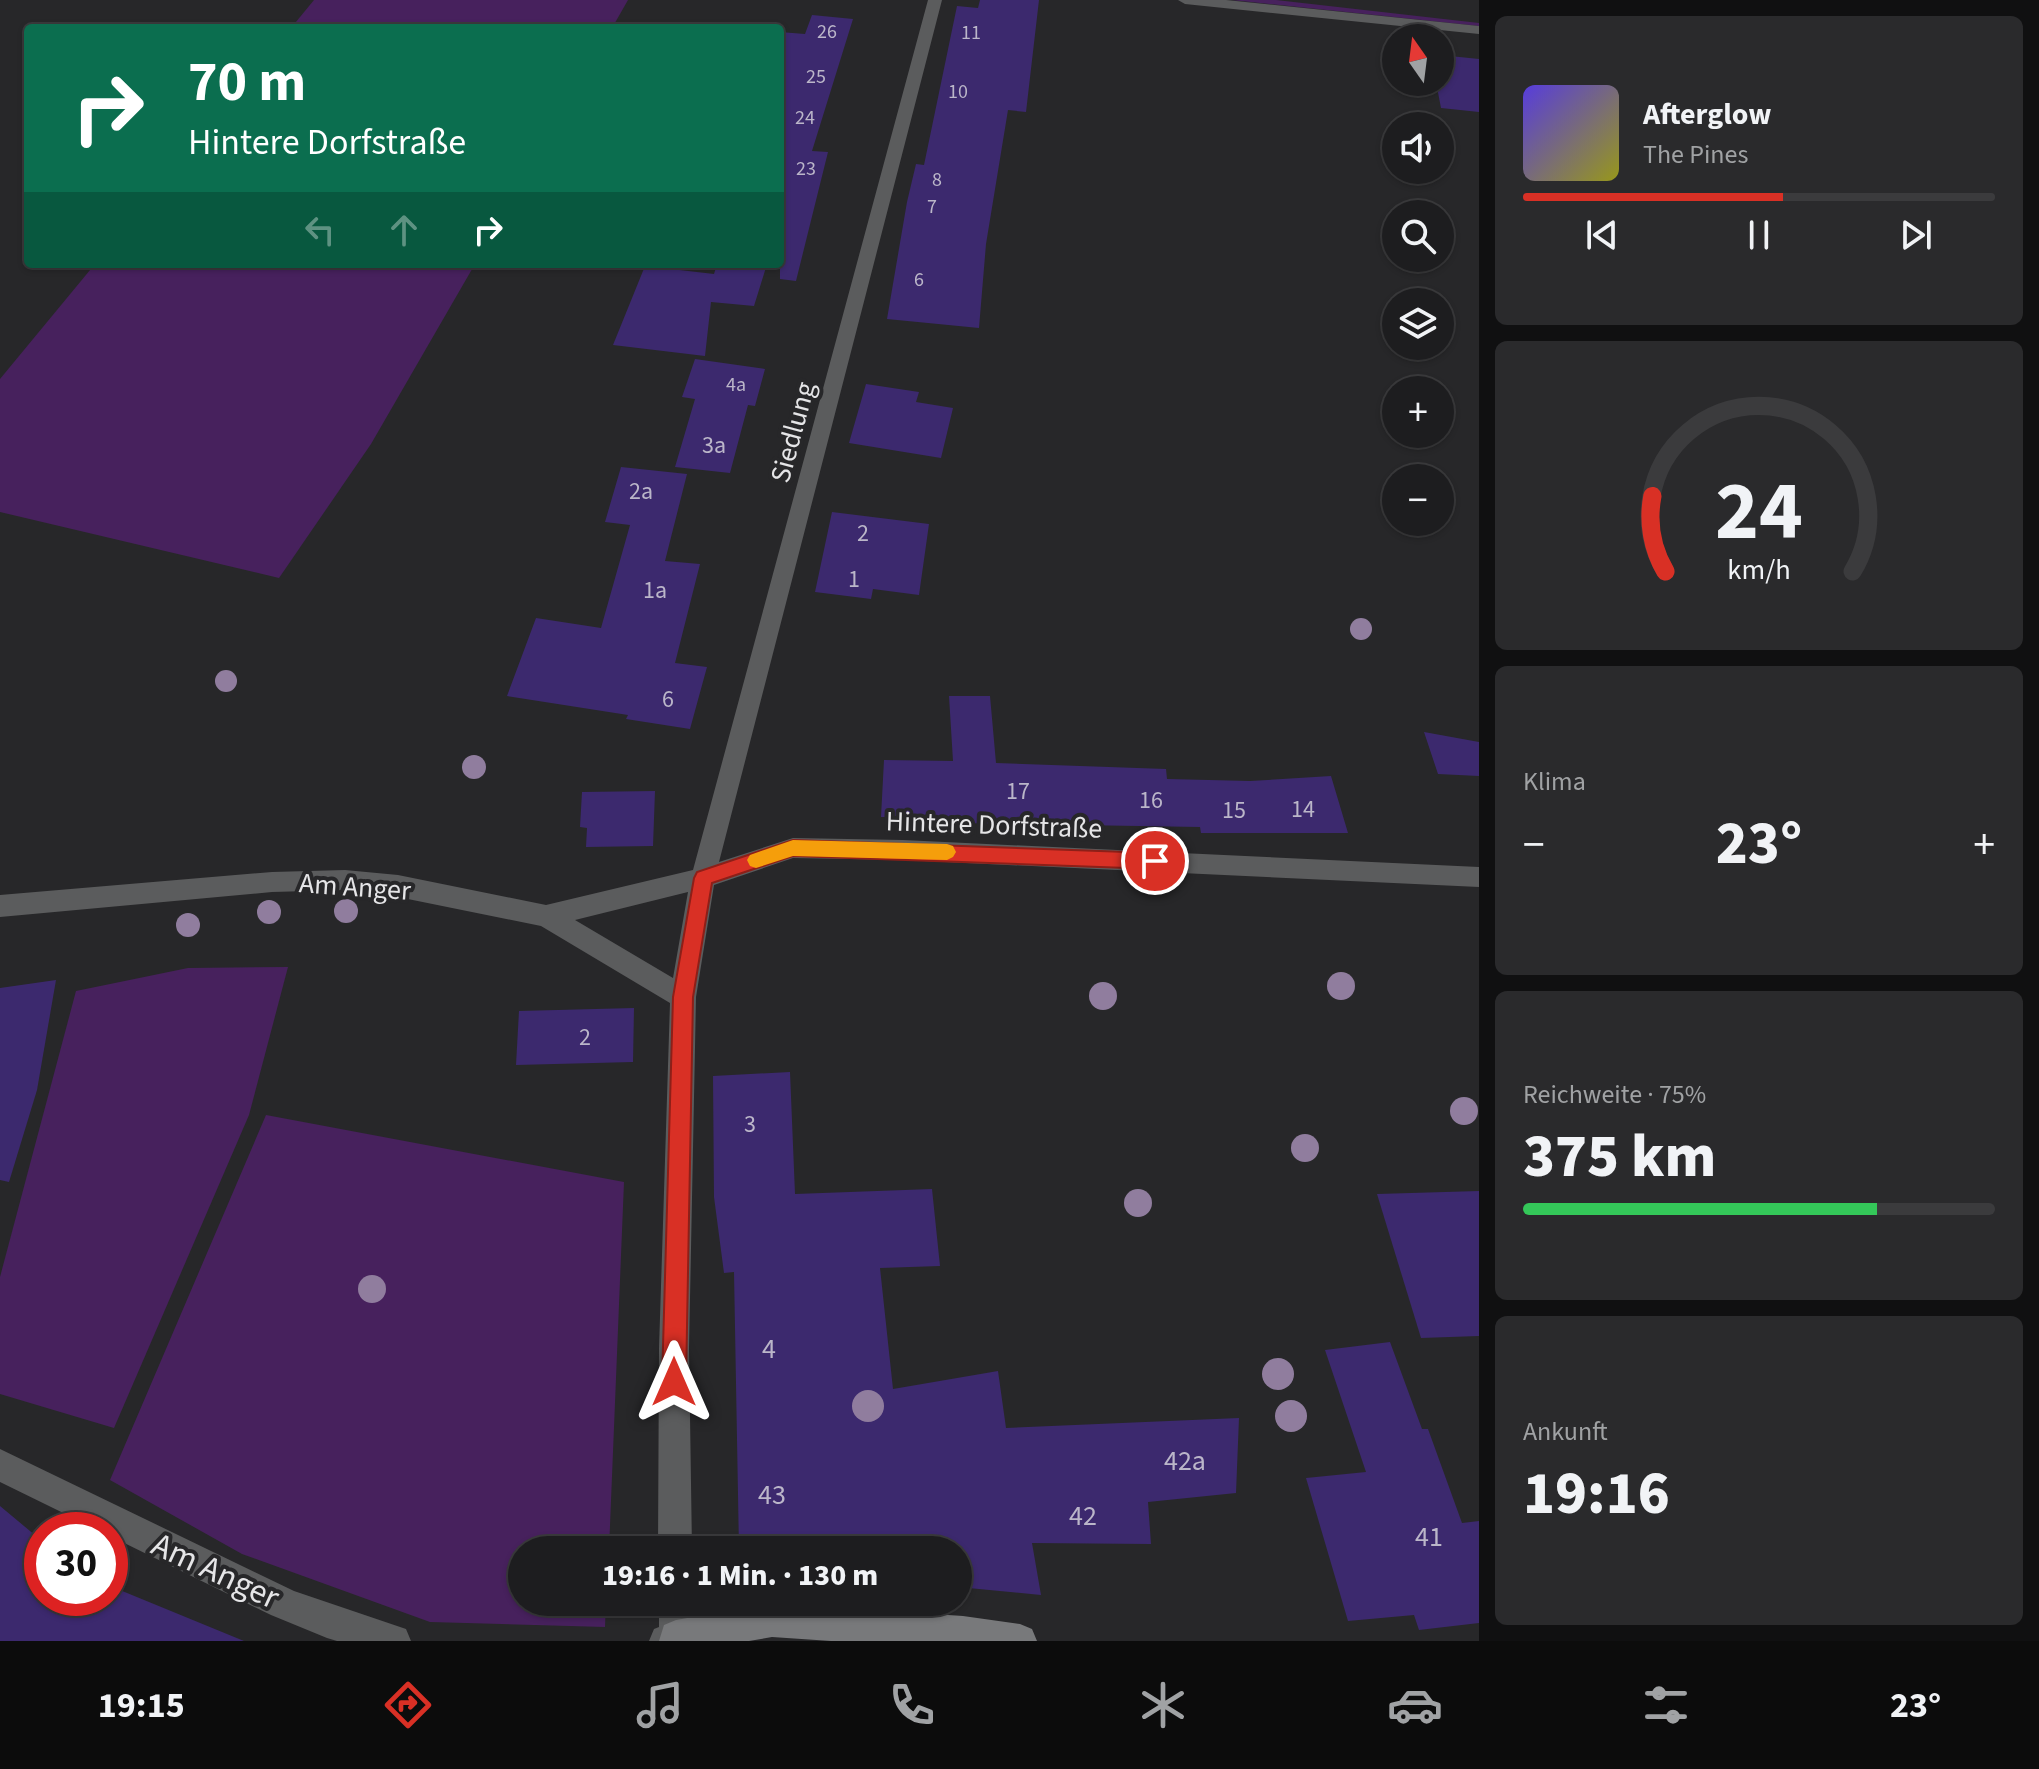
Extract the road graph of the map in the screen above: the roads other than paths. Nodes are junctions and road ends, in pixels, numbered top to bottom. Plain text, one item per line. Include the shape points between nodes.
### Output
1 (935, 0) edge
2 (1185, 0) edge
3 (1479, 30) edge
4 (1479, 877) edge
5 (703, 878) junction
6 (0, 906) edge
7 (546, 916) junction
8 (683, 997) junction
9 (0, 1465) edge
10 (675, 1536) edge
11 (675, 1616) edge
12 (673, 1640) edge
13 (394, 1641) edge
14 (1020, 1641) edge

1 - 5 street, Siedlung
2 - 3 street
4 - 5 street, Hintere Dorfstraße via 793,848
5 - 7 street, Am Anger
5 - 8 street, Siedlung
6 - 7 street, Am Anger via 345,880
7 - 8 street
8 - 10 street, Siedlung
9 - 13 street, Am Anger via 283,1603
11 - 12 street
12 - 14 street via 740,1624 790,1620

